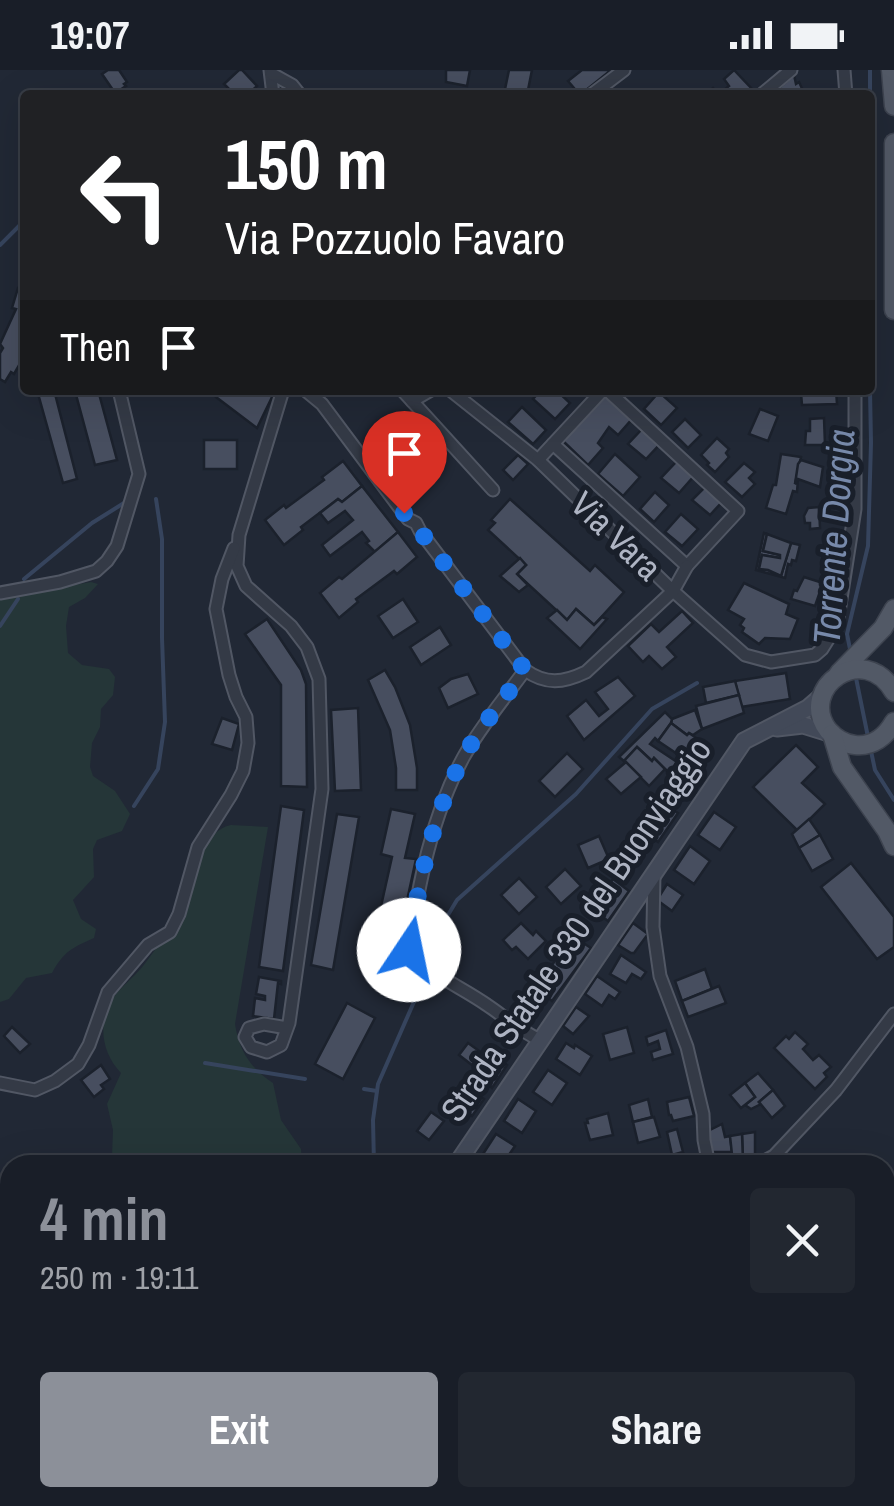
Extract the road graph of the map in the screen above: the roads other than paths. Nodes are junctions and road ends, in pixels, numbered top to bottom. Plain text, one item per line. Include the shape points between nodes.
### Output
1 (624, 70) edge
2 (791, 70) edge
3 (891, 70) edge
4 (271, 72) edge
5 (296, 90) edge
6 (598, 90) edge
7 (767, 90) edge
8 (894, 106) edge
9 (894, 143) edge
10 (894, 277) edge
11 (894, 310) edge
12 (120, 395) edge
13 (281, 395) edge
14 (311, 395) edge
15 (407, 395) edge
16 (422, 395) edge
17 (457, 395) edge
18 (600, 395) edge
19 (610, 395) edge
20 (855, 395) edge
21 (412, 401) junction
22 (552, 444) junction
23 (538, 460) junction
24 (493, 490) dead end
25 (239, 535) junction
26 (686, 566) junction
27 (673, 591) junction
28 (0, 593) edge
29 (894, 609) edge
30 (850, 667) junction
31 (525, 670) junction
32 (894, 692) edge
33 (823, 695) junction
34 (894, 722) edge
35 (754, 734) junction
36 (832, 734) junction
37 (894, 846) edge
38 (654, 874) junction
39 (894, 1014) edge
40 (287, 1028) dead end
41 (540, 1040) junction
42 (0, 1082) edge
43 (463, 1155) edge
44 (708, 1155) edge
45 (775, 1155) edge

1 - 6 street
2 - 7 street
3 - 8 main road
4 - 5 street
9 - 10 main road
10 - 11 main road
12 - 28 street via 139,474 117,546 96,571
13 - 25 street
14 - 31 street
15 - 21 street
16 - 21 street
17 - 23 street, Via Vara
18 - 22 street
19 - 26 street, Via Vara via 738,511
20 - 27 street via 855,509 844,586 822,649 771,662 752,659
21 - 24 street
22 - 23 street
22 - 26 street, Via Vara
23 - 27 street, Via Vara
25 - 40 street via 237,566 246,586 291,626 319,679 322,789
25 - 42 street via 216,608 246,717 243,771 198,847 170,932 148,945 108,992 78,1064 35,1090
26 - 27 street, Via Vara
27 - 31 street via 586,672 557,682
29 - 30 main road
30 - 32 main road via 871,671
30 - 33 main road
31 - 41 street via 464,757 448,795 422,874 409,950 422,966
33 - 35 main road
33 - 36 main road via 822,715
34 - 36 main road via 871,742 846,743
35 - 36 main road via 794,725
35 - 38 main road, Strada Statale 330 del Buonviaggio
36 - 37 main road via 842,767
38 - 41 main road, Strada Statale 330 del Buonviaggio
38 - 44 street via 660,976 687,1047
39 - 45 street
41 - 43 main road, Strada Statale 330 del Buonviaggio

